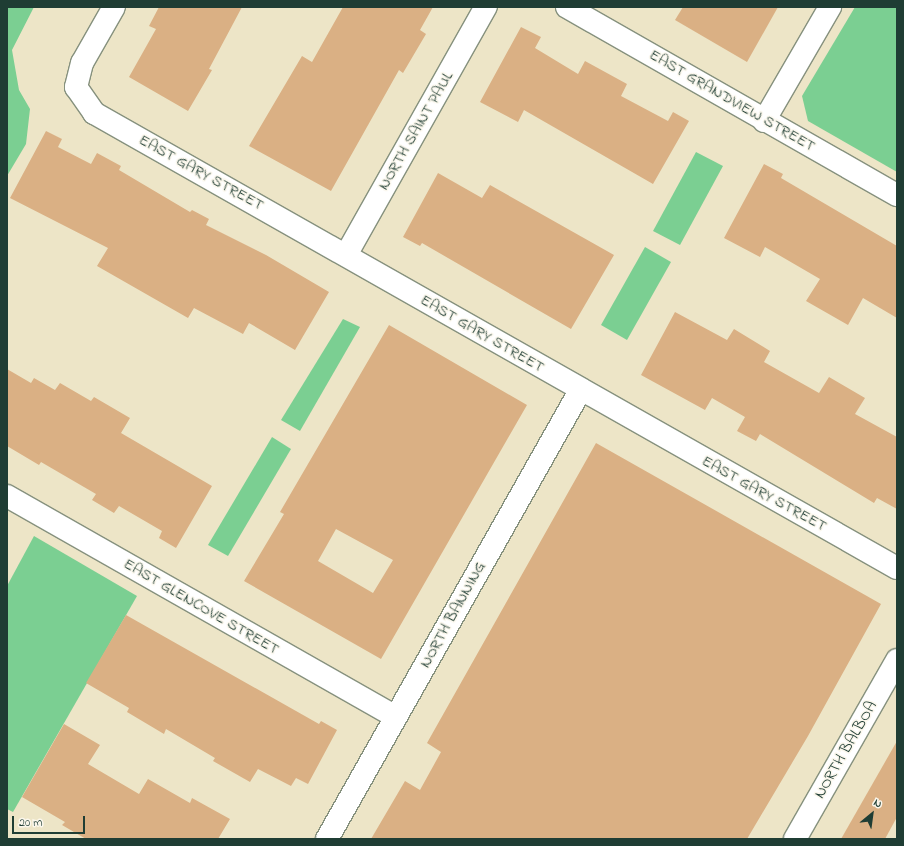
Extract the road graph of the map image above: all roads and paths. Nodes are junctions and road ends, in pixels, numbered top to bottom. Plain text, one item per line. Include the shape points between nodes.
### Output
1 (114, 7) edge
2 (486, 7) edge
3 (567, 7) edge
4 (830, 7) edge
5 (764, 120) junction
6 (897, 195) edge
7 (346, 255) junction
8 (580, 391) junction
9 (7, 496) edge
10 (897, 568) edge
11 (897, 660) edge
12 (396, 718) junction
13 (327, 839) edge
14 (795, 839) edge

1 - 7 street, EAST GARY STREET via 82,63 76,90 94,113
2 - 7 street, NORTH SAINT PAUL
3 - 5 street, EAST GRANDVIEW STREET
4 - 5 street
5 - 6 street, EAST GRANDVIEW STREET
7 - 8 street, EAST GARY STREET
8 - 10 street, EAST GARY STREET
8 - 12 street, NORTH BANNING
9 - 12 street, EAST GLENCOVE STREET
11 - 14 street, NORTH BALBOA
12 - 13 street, NORTH BANNING

